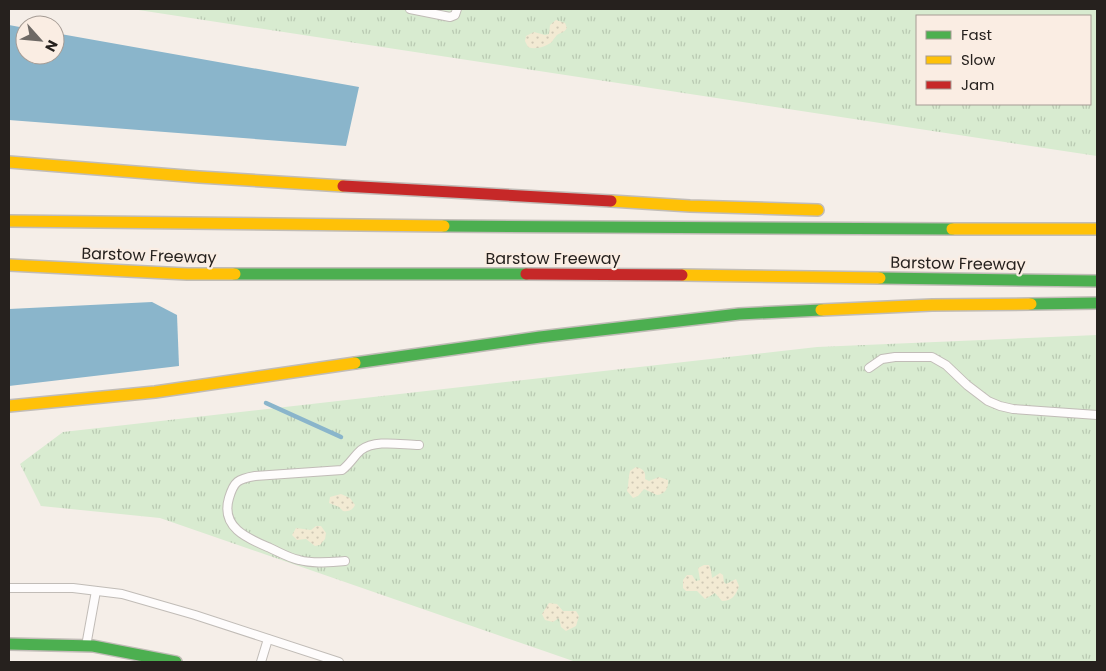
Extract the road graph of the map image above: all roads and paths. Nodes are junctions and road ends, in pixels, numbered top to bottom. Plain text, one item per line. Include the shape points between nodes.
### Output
1 (410, 9) edge
2 (458, 9) edge
3 (9, 162) edge
4 (199, 177) junction
5 (74, 179) dead end
6 (828, 210) dead end
7 (973, 218) dead end
8 (9, 221) edge
9 (996, 228) junction
10 (1097, 228) edge
11 (9, 265) edge
12 (187, 274) junction
13 (92, 281) dead end
14 (1097, 281) edge
15 (1097, 303) edge
16 (870, 368) dead end
17 (9, 406) edge
18 (1097, 415) edge
19 (419, 445) dead end
20 (345, 561) dead end
21 (10, 588) dead end
22 (96, 591) junction
23 (268, 639) junction
24 (9, 644) edge
25 (86, 646) junction
26 (176, 662) edge
27 (261, 662) edge
28 (339, 662) edge

1 - 2 lane via 450,17
3 - 4 main road
4 - 5 main road
4 - 6 main road via 690,206
7 - 9 main road
8 - 9 main road, Barstow Freeway via 576,228
9 - 10 main road, Barstow Freeway
11 - 12 main road, Barstow Freeway
12 - 13 main road
12 - 14 main road, Barstow Freeway via 578,274
15 - 17 main road via 932,305 739,314 540,337 155,392
16 - 18 lane via 882,359 932,358 946,365 978,394 1000,406
19 - 20 lane via 371,445 360,451 342,470 255,476 241,478 234,485 226,505 232,525 240,533 298,560
21 - 22 lane
22 - 23 lane via 122,594
22 - 25 lane
23 - 27 lane
23 - 28 lane
24 - 25 main road
25 - 26 main road

